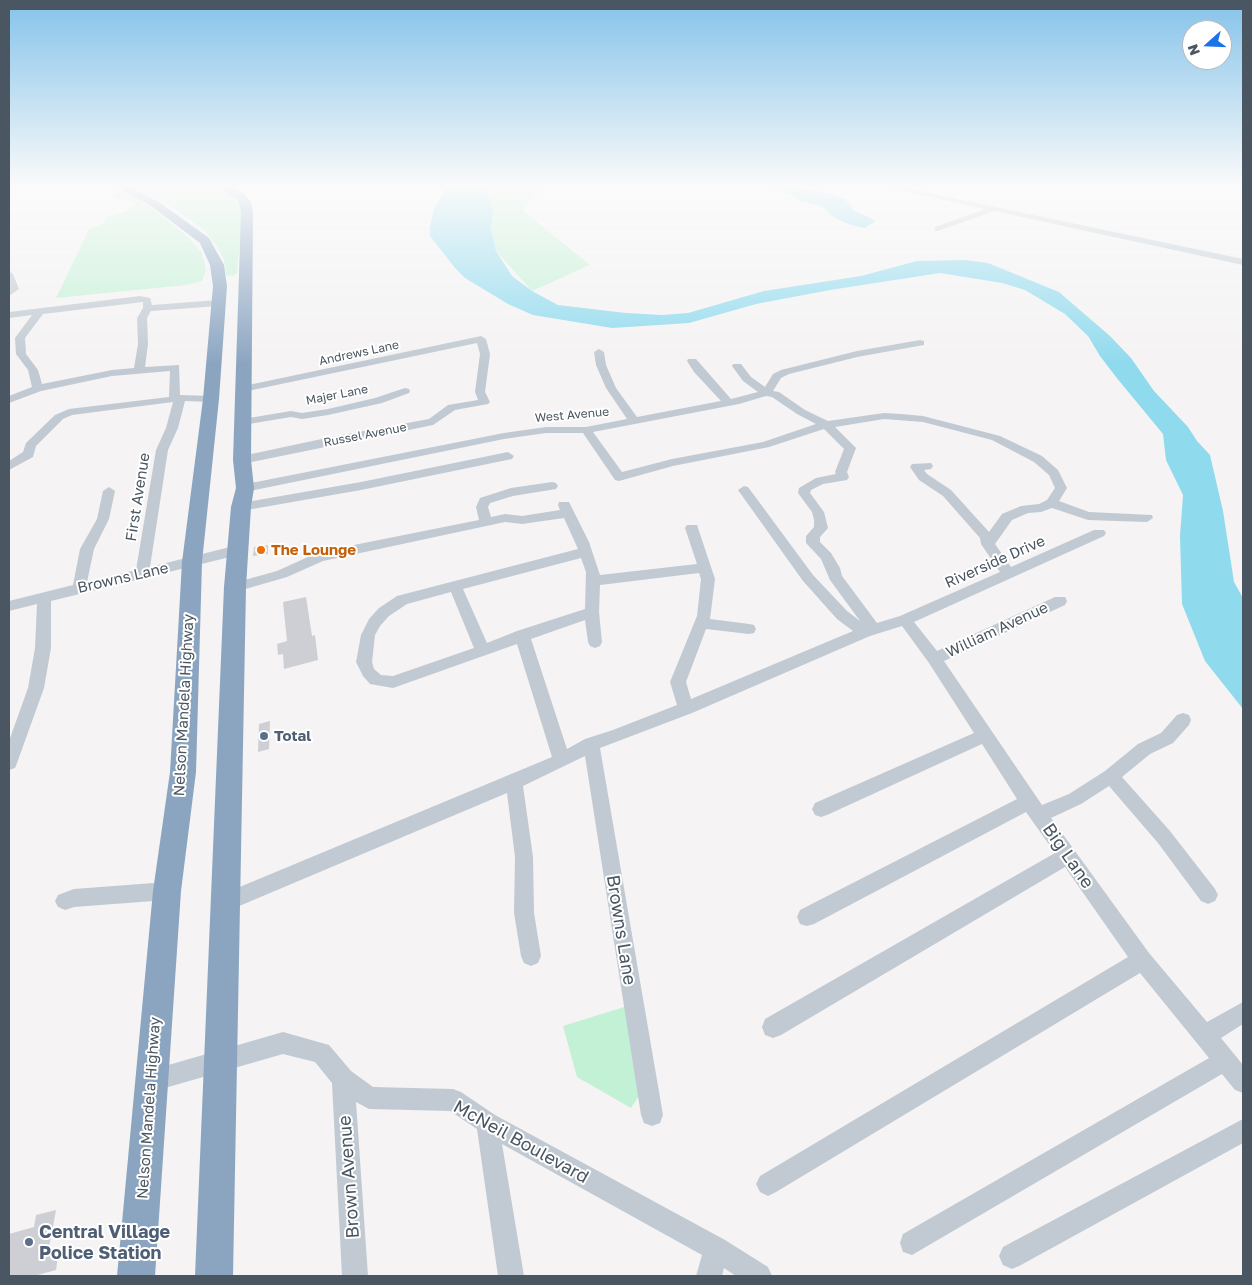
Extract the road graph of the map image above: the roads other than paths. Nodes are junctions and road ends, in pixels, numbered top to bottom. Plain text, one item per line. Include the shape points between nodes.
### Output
1 (206, 244) edge
2 (246, 244) edge
3 (1158, 244) edge
4 (1243, 262) edge
5 (9, 274) edge
6 (9, 293) edge
7 (217, 306) junction
8 (148, 308) junction
9 (39, 312) junction
10 (9, 315) edge
11 (920, 343) dead end
12 (599, 352) dead end
13 (692, 361) dead end
14 (737, 366) dead end
15 (139, 370) junction
16 (38, 388) junction
17 (243, 389) junction
18 (405, 391) dead end
19 (766, 393) junction
20 (177, 399) junction
21 (212, 399) junction
22 (9, 400) edge
23 (484, 402) joint
24 (729, 403) junction
25 (319, 405) dead end
26 (291, 414) junction
27 (243, 422) junction
28 (635, 422) junction
29 (826, 425) junction
30 (586, 430) junction
31 (508, 456) dead end
32 (242, 460) junction
33 (9, 466) edge
34 (927, 466) dead end
35 (552, 486) dead end
36 (744, 490) dead end
37 (109, 491) dead end
38 (243, 497) junction
39 (1051, 503) junction
40 (1147, 518) dead end
41 (486, 522) junction
42 (692, 528) dead end
43 (1099, 534) dead end
44 (988, 544) junction
45 (238, 550) junction
46 (585, 552) junction
47 (192, 562) junction
48 (704, 568) junction
49 (142, 574) junction
50 (1009, 574) junction
51 (594, 581) junction
52 (455, 586) junction
53 (235, 587) junction
54 (78, 589) junction
55 (44, 597) junction
56 (1060, 600) dead end
57 (9, 606) edge
58 (592, 612) junction
59 (906, 620) junction
60 (701, 623) junction
61 (749, 629) dead end
62 (869, 631) junction
63 (522, 635) junction
64 (595, 642) dead end
65 (482, 650) junction
66 (934, 658) junction
67 (686, 708) junction
68 (1182, 720) dead end
69 (984, 736) junction
70 (591, 744) junction
71 (562, 760) junction
72 (9, 763) edge
73 (1111, 776) junction
74 (514, 782) junction
75 (821, 809) dead end
76 (1034, 809) junction
77 (1067, 856) junction
78 (167, 891) junction
79 (1208, 894) dead end
80 (65, 901) dead end
81 (225, 903) junction
82 (807, 918) dead end
83 (532, 956) dead end
84 (1142, 960) junction
85 (1243, 1012) edge
86 (773, 1027) dead end
87 (1206, 1036) junction
88 (220, 1060) junction
89 (1226, 1060) junction
90 (342, 1079) junction
91 (151, 1081) junction
92 (1243, 1082) edge
93 (652, 1115) dead end
94 (487, 1123) junction
95 (1243, 1131) edge
96 (768, 1184) dead end
97 (912, 1242) dead end
98 (716, 1249) junction
99 (1012, 1256) dead end
100 (136, 1276) edge
101 (214, 1276) edge
102 (355, 1276) edge
103 (510, 1276) edge
104 (710, 1276) edge
105 (759, 1276) edge

1 - 7 highway, Nelson Mandela Highway via 217,265 220,286
2 - 17 highway
3 - 4 street
5 - 6 street via 14,289
7 - 8 street
7 - 21 highway, Nelson Mandela Highway
8 - 9 street via 147,300 140,299
8 - 15 street via 142,318
9 - 10 street
9 - 16 street via 20,338 21,354 33,370
11 - 19 street via 785,372 777,376
12 - 28 street via 611,388
13 - 24 street
14 - 19 street via 747,379
15 - 16 street
15 - 20 street, First Avenue via 175,367
16 - 22 street
17 - 23 street, Andrews Lane via 481,338 486,354 480,392
17 - 27 highway
18 - 26 street, Majer Lane via 347,408 302,416
19 - 24 street, West Avenue
19 - 29 street via 776,394
20 - 21 street
20 - 33 street via 69,412 59,417 30,445 29,454
20 - 49 street, First Avenue via 175,420 162,450
21 - 47 highway, Nelson Mandela Highway
23 - 32 street, Russel Avenue via 452,407 433,422
24 - 28 street, West Avenue
25 - 26 street via 298,409
26 - 27 street, Majer Lane
27 - 32 highway
28 - 30 street, West Avenue
29 - 30 street via 765,445 619,476
29 - 39 street via 884,416 901,417 923,419 996,438 1038,459 1054,473 1061,488
29 - 62 street via 850,448 842,476 805,488 804,493 820,520 821,528 813,536 813,543 826,556 835,577 856,602
30 - 38 street, West Avenue via 546,430 504,436
31 - 38 street via 361,486
32 - 38 highway
34 - 44 street via 916,467 923,477 947,493 986,537
35 - 41 street via 511,492 484,501 482,507
36 - 62 street via 808,578 842,615
37 - 54 street via 103,519 86,549
38 - 45 highway
39 - 40 street via 1088,516
39 - 44 street via 1008,517
41 - 46 street via 505,518 522,520 565,508
41 - 53 street via 319,558 282,574
42 - 48 street
43 - 50 street, Riverside Drive
44 - 50 street
45 - 47 street, Browns Lane
45 - 53 highway
46 - 51 street
46 - 52 street
47 - 49 street, Browns Lane
47 - 78 highway, Nelson Mandela Highway via 183,772
48 - 51 street
48 - 60 street via 708,579
49 - 54 street, Browns Lane
50 - 59 street, Riverside Drive
51 - 58 street
52 - 65 street
52 - 65 street via 402,600 384,612 368,635 364,662 368,672 376,680 393,682
53 - 81 highway
54 - 55 street, Browns Lane
55 - 57 street, Browns Lane
55 - 72 street via 44,648 36,688
56 - 66 street, William Avenue
58 - 63 street
58 - 64 street
59 - 62 street, Riverside Drive
59 - 66 street, Big Lane
60 - 61 street
60 - 67 street via 678,682
62 - 67 street, Riverside Drive
63 - 65 street
63 - 71 street
66 - 69 street, Big Lane
67 - 70 street, Riverside Drive
68 - 73 street via 1167,738 1144,749
69 - 75 street
69 - 76 street, Big Lane
70 - 71 street, Riverside Drive
70 - 93 street, Browns Lane
71 - 74 street, Riverside Drive
73 - 76 street via 1075,799
73 - 79 street
74 - 81 street, Riverside Drive
74 - 83 street via 524,857 524,912
76 - 77 street, Big Lane
76 - 82 street
77 - 84 street, Big Lane
77 - 86 street
78 - 80 street
78 - 91 highway, Nelson Mandela Highway
81 - 88 highway
84 - 87 street, Big Lane
84 - 96 street
85 - 87 street
87 - 89 street, Big Lane
88 - 90 street, McNeil Boulevard via 284,1043 321,1053
88 - 91 street, McNeil Boulevard
88 - 101 highway
89 - 92 street, Big Lane
89 - 97 street
90 - 94 street, McNeil Boulevard via 368,1098 453,1100
90 - 102 street, Brown Avenue
91 - 100 highway, Nelson Mandela Highway
94 - 98 street, McNeil Boulevard
94 - 103 street
95 - 99 street
98 - 104 street
98 - 105 street, McNeil Boulevard

